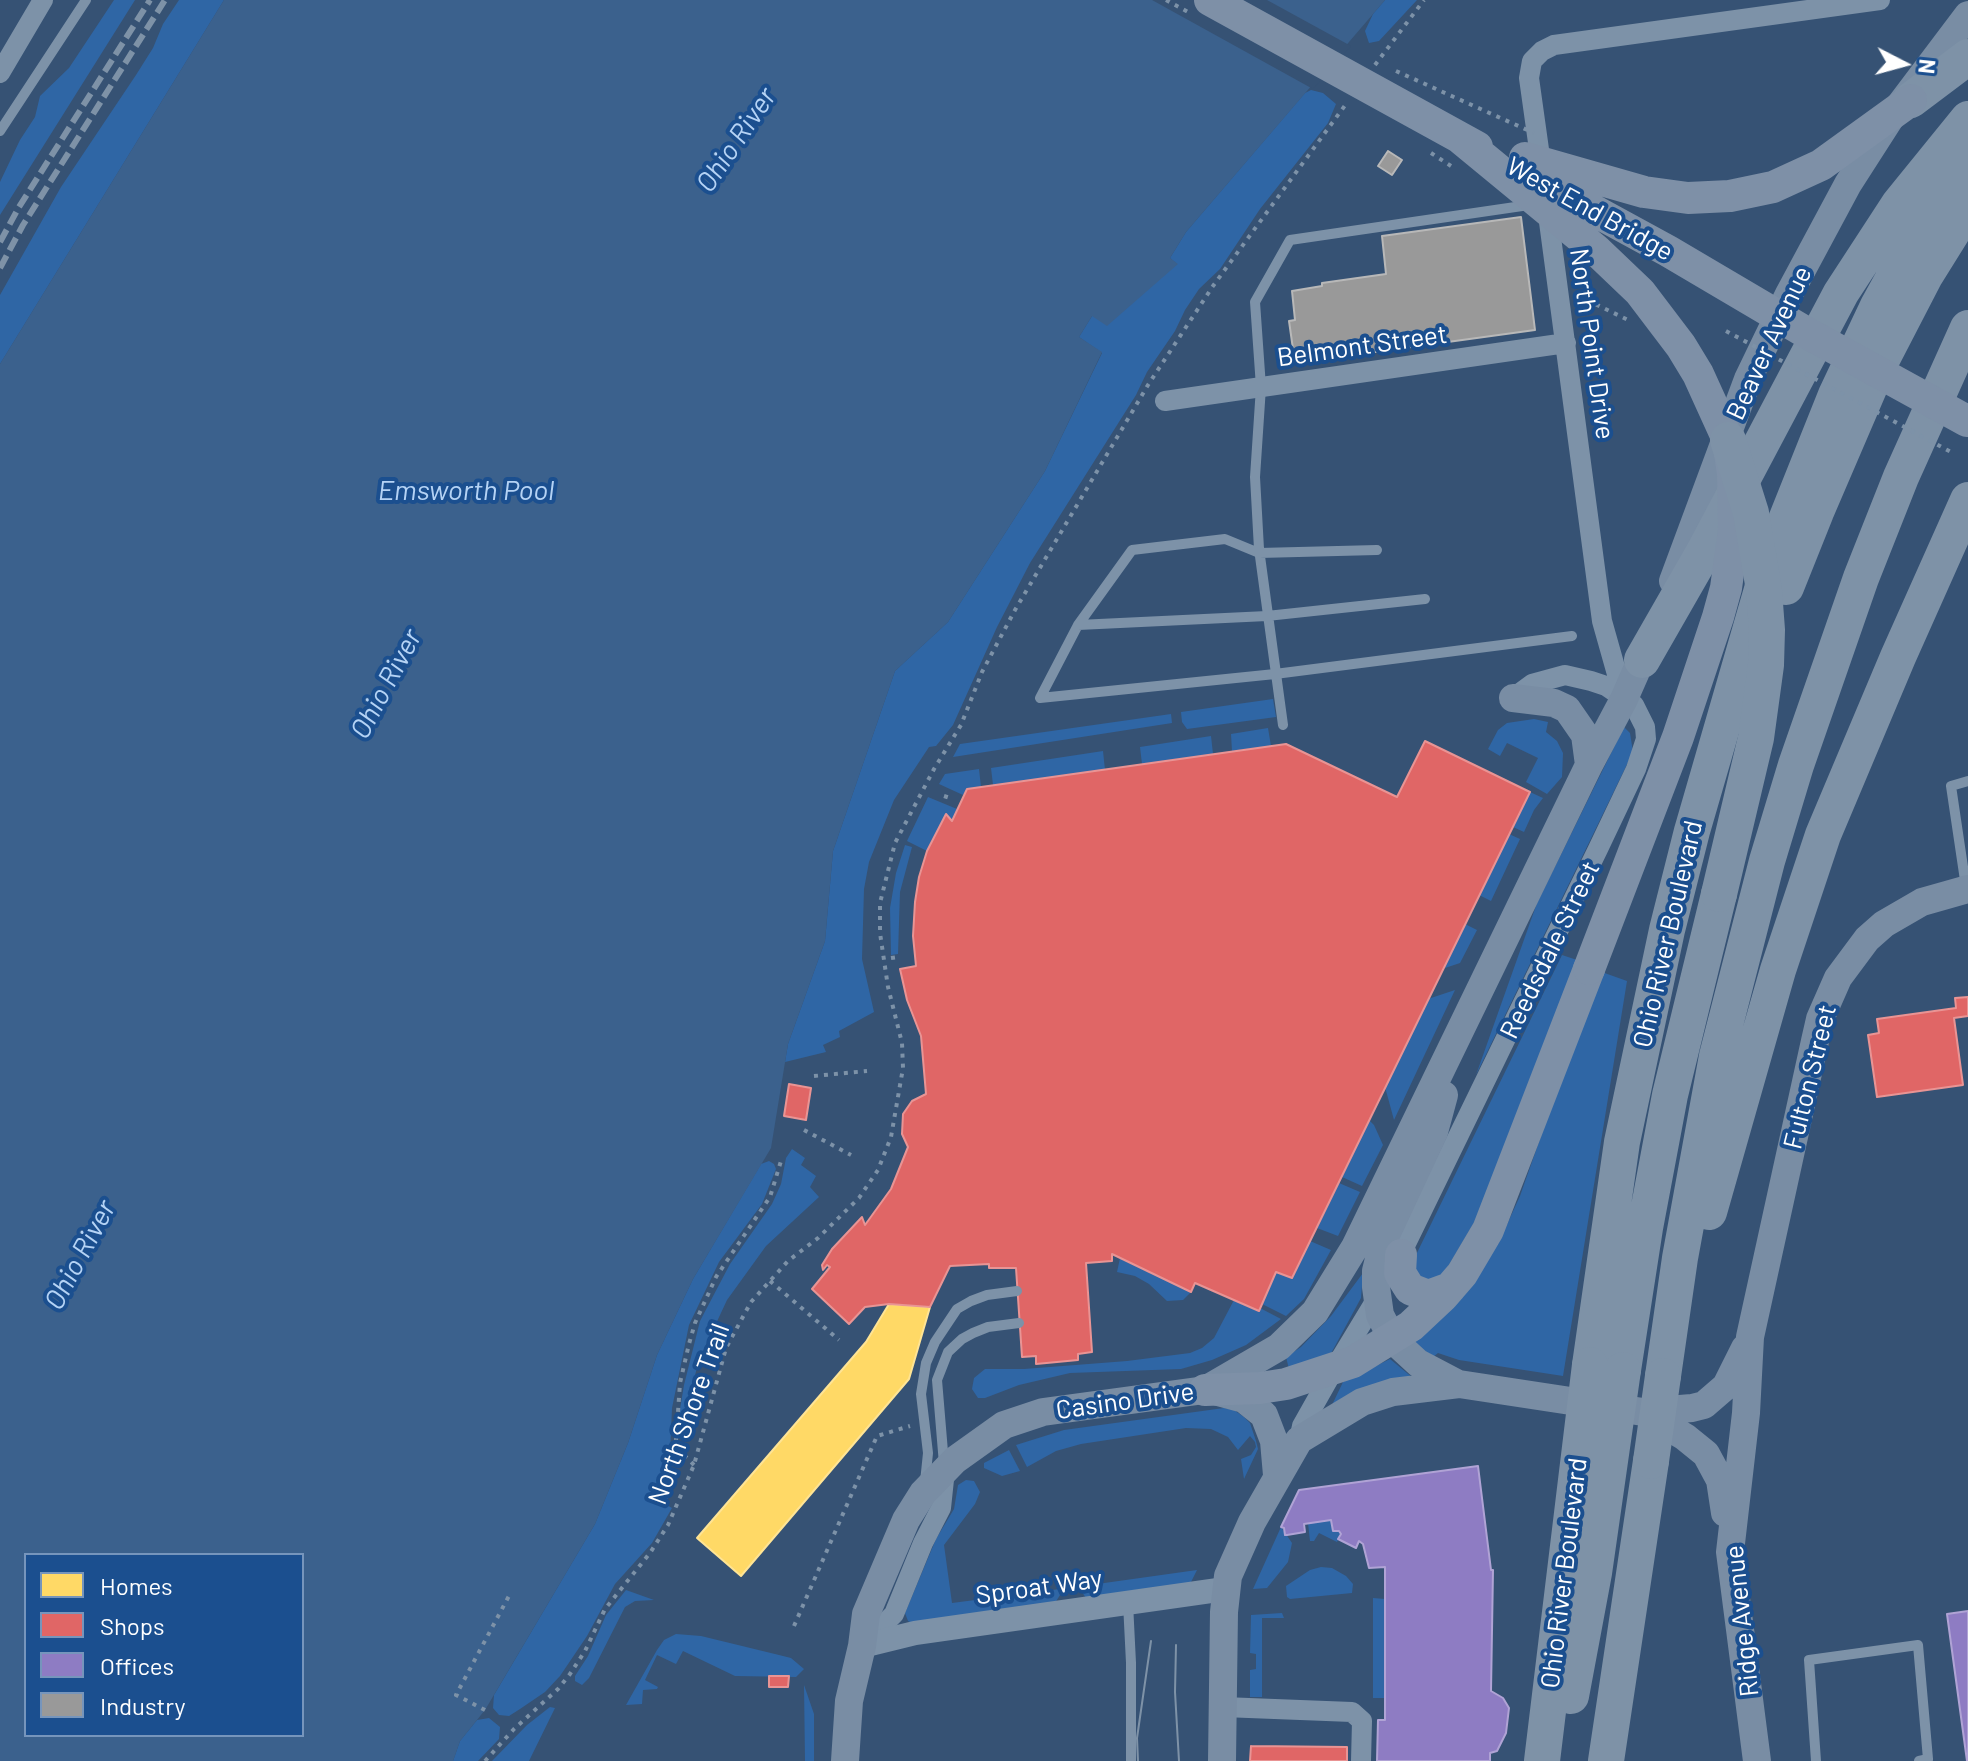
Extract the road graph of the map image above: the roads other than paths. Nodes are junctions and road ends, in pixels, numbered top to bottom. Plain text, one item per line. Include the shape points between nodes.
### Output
1 (43, 0) edge
2 (86, 0) edge
3 (1880, 0) edge
4 (1201, 7) edge
5 (1968, 15) edge
6 (1968, 48) edge
7 (1968, 57) edge
8 (0, 73) edge
9 (1911, 100) junction
10 (1968, 119) edge
11 (0, 131) edge
12 (1458, 154) junction
13 (1968, 159) edge
14 (1546, 202) junction
15 (1968, 207) edge
16 (1968, 328) edge
17 (1566, 343) junction
18 (1261, 387) junction
19 (1165, 401) dead end
20 (1968, 421) edge
21 (1728, 440) junction
22 (1968, 500) edge
23 (1956, 541) edge
24 (1377, 550) dead end
25 (1259, 553) junction
26 (1425, 599) dead end
27 (1267, 616) junction
28 (1078, 625) junction
29 (1572, 636) dead end
30 (1642, 660) junction
31 (1275, 674) junction
32 (1513, 698) joint
33 (1624, 699) junction
34 (1283, 725) dead end
35 (1589, 765) junction
36 (1968, 781) edge
37 (1692, 831) junction
38 (1967, 889) edge
39 (1464, 1024) junction
40 (1355, 1247) joint
41 (1401, 1255) junction
42 (1450, 1288) junction
43 (1017, 1291) dead end
44 (1377, 1298) junction
45 (1019, 1323) dead end
46 (1750, 1337) junction
47 (1393, 1340) junction
48 (1606, 1367) junction
49 (1333, 1371) junction
50 (1663, 1376) junction
51 (1459, 1384) junction
52 (1205, 1390) junction
53 (1643, 1412) junction
54 (1299, 1440) junction
55 (945, 1470) junction
56 (1277, 1475) junction
57 (923, 1493) junction
58 (1730, 1552) junction
59 (1225, 1589) junction
60 (1128, 1603) junction
61 (862, 1646) junction
62 (1223, 1707) junction
63 (845, 1761) edge
64 (1131, 1761) edge
65 (1222, 1761) edge
66 (1361, 1761) edge
67 (1542, 1761) edge
68 (1558, 1761) edge
69 (1606, 1761) edge
70 (1757, 1761) edge
71 (1816, 1761) edge
72 (1919, 1761) edge

1 - 8 street
2 - 11 lane
3 - 14 street, North Point Drive via 1554,45 1542,51 1532,61 1529,78
4 - 12 highway, West End Bridge, bridge
5 - 30 main road, Beaver Avenue via 1848,184 1789,294 1738,404
6 - 9 highway
7 - 9 highway
9 - 12 highway, bridge via 1821,165 1773,187 1730,196 1644,192
10 - 30 highway via 1899,204 1841,293
12 - 20 highway, West End Bridge, bridge via 1668,251
12 - 21 highway, bridge via 1596,250 1640,292 1681,346
13 - 37 highway, Ohio River Boulevard via 1926,219 1840,384 1772,555
14 - 17 street, North Point Drive
14 - 18 lane via 1290,240 1255,302
15 - 37 highway via 1902,318 1859,410
16 - 50 highway via 1861,578 1767,861 1717,1056
17 - 18 street, Belmont Street
17 - 33 street, North Point Drive via 1602,621
18 - 19 street, Belmont Street
18 - 25 lane via 1255,477
21 - 42 highway, bridge via 1734,530 1718,617 1678,737 1488,1230
21 - 48 highway, bridge via 1751,513 1764,590 1766,665 1756,738 1670,1095 1645,1228
22 - 23 highway
23 - 50 highway via 1841,791 1806,884
24 - 25 lane
25 - 27 lane
25 - 28 lane via 1225,539 1132,550
26 - 27 lane
27 - 28 lane
27 - 31 lane
28 - 31 lane via 1040,698
29 - 31 lane
30 - 33 main road, Beaver Avenue
31 - 34 lane
32 - 33 street via 1532,684 1565,675 1606,686
32 - 35 main road via 1567,709 1585,735
33 - 35 main road, Reedsdale Street
33 - 41 street, Reedsdale Street via 1634,705 1645,727 1643,753
35 - 39 main road, Reedsdale Street
36 - 38 lane via 1951,786
37 - 48 highway, Ohio River Boulevard via 1622,1142
38 - 46 main road, Fulton Street via 1922,902 1884,924 1838,978 1815,1041
39 - 40 main road, Reedsdale Street
39 - 44 main road via 1434,1132 1384,1239 1376,1271
40 - 52 main road, Casino Drive via 1315,1312 1294,1335
41 - 42 highway via 1400,1273 1410,1289 1428,1296
41 - 44 street, Reedsdale Street
42 - 47 highway
43 - 57 lane via 987,1295 957,1309 935,1342 921,1394 928,1453
44 - 47 main road
44 - 49 street, Reedsdale Street
45 - 55 lane via 988,1327 948,1352 936,1395
46 - 53 main road via 1726,1386 1704,1405
46 - 58 main road, Ridge Avenue
47 - 49 highway
47 - 51 main road via 1418,1363
48 - 67 highway, Ohio River Boulevard, bridge
48 - 68 highway, bridge via 1594,1573
49 - 52 highway via 1260,1388
49 - 54 street, Reedsdale Street
50 - 69 highway, bridge
51 - 53 main road
51 - 54 main road via 1393,1392 1362,1402
52 - 55 main road, Casino Drive via 1043,1412 1004,1425
52 - 56 main road via 1244,1399 1264,1415 1274,1441
53 - 58 main road via 1697,1444 1713,1464
54 - 56 main road, Reedsdale Street
55 - 57 main road, Casino Drive
55 - 61 street via 941,1508 894,1614
56 - 59 main road, Reedsdale Street
57 - 61 main road, Casino Drive via 880,1577 866,1614
58 - 70 main road, Ridge Avenue
59 - 60 street, Sproat Way
59 - 62 main road, Reedsdale Street
60 - 61 street, Sproat Way via 915,1633
60 - 64 lane
61 - 63 main road, Casino Drive via 850,1691
62 - 65 main road, Reedsdale Street
62 - 66 street via 1352,1712 1362,1721
71 - 72 lane via 1809,1660 1918,1645 1928,1759

